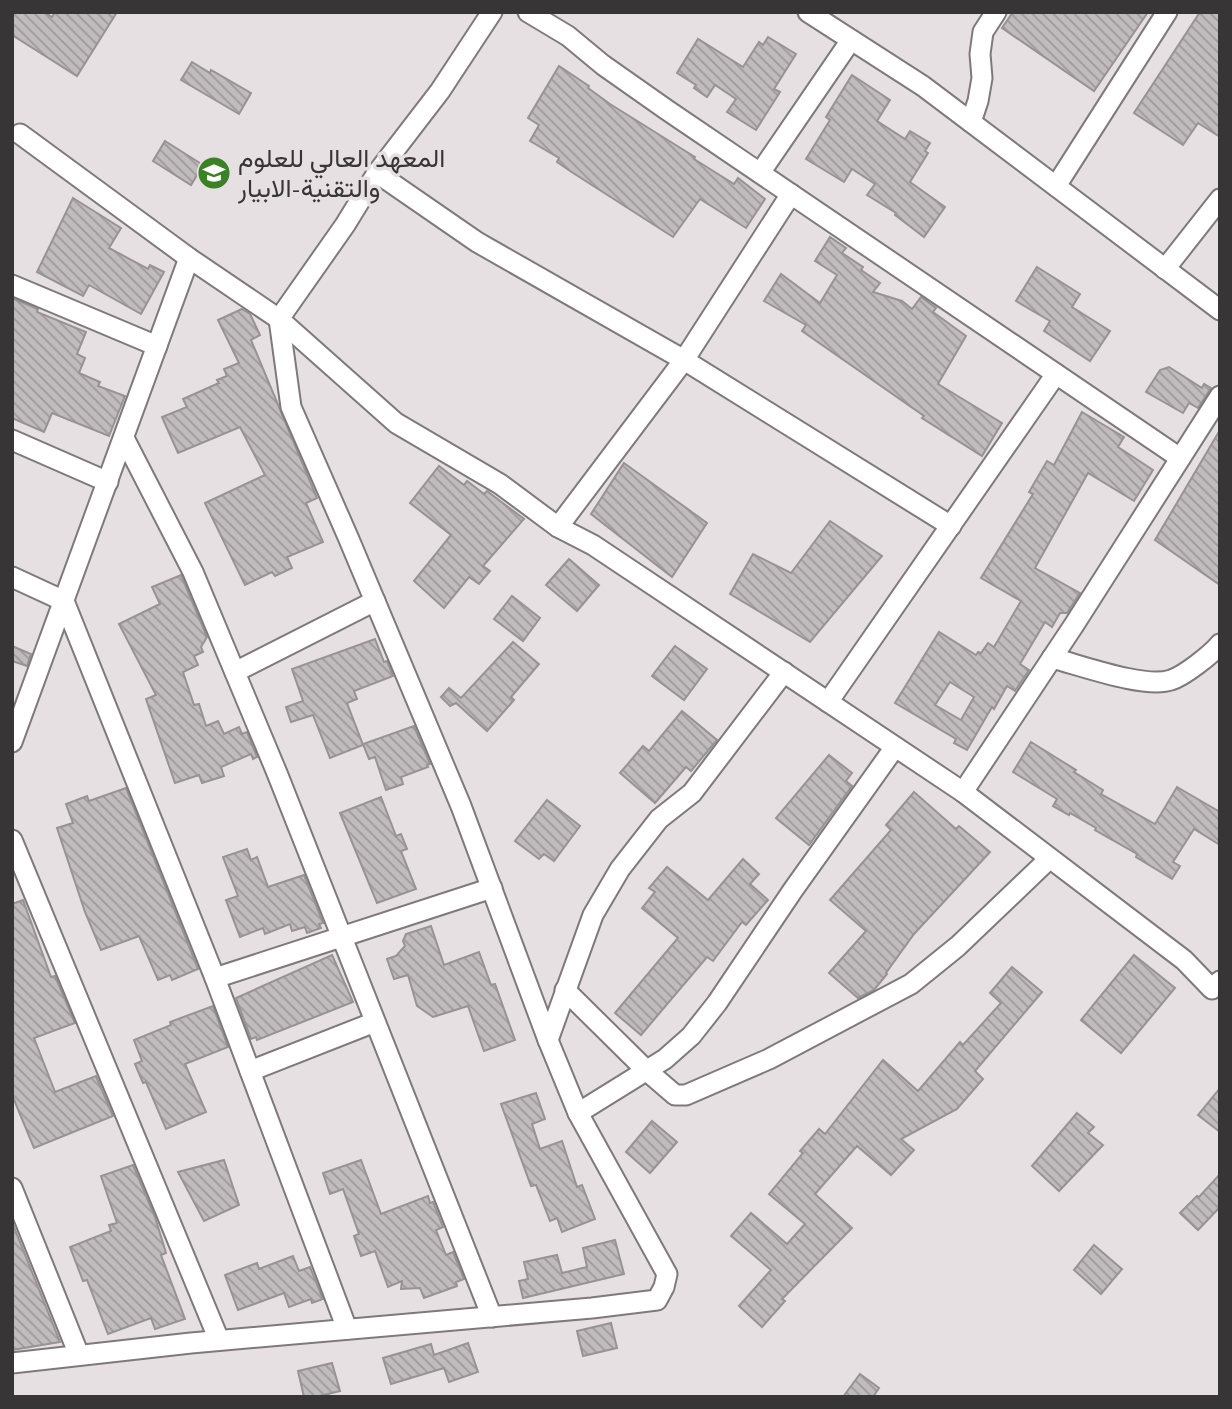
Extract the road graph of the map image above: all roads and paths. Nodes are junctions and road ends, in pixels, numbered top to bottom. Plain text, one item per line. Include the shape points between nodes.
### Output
1 (492, 12) edge
2 (528, 12) edge
3 (996, 12) edge
4 (1167, 12) edge
5 (812, 13) edge
6 (851, 40) junction
7 (971, 122) junction
8 (15, 137) edge
9 (377, 173) junction
10 (760, 173) junction
11 (1056, 186) junction
12 (790, 194) junction
13 (1220, 200) edge
14 (189, 258) junction
15 (1166, 269) junction
16 (12, 285) edge
17 (1220, 310) edge
18 (279, 319) junction
19 (157, 346) junction
20 (684, 360) junction
21 (1056, 374) junction
22 (1220, 396) edge
23 (124, 438) junction
24 (12, 440) edge
25 (1180, 458) junction
26 (108, 482) junction
27 (951, 526) junction
28 (558, 527) junction
29 (12, 577) edge
30 (64, 601) junction
31 (375, 601) junction
32 (1220, 644) edge
33 (1052, 658) junction
34 (235, 672) junction
35 (784, 672) junction
36 (828, 702) junction
37 (13, 738) edge
38 (895, 747) junction
39 (963, 792) junction
40 (12, 840) edge
41 (1049, 859) junction
42 (492, 888) junction
43 (341, 935) junction
44 (215, 978) junction
45 (1217, 988) edge
46 (565, 990) junction
47 (375, 1022) junction
48 (548, 1040) junction
49 (646, 1070) junction
50 (250, 1071) junction
51 (578, 1112) junction
52 (12, 1188) edge
53 (492, 1317) junction
54 (346, 1329) junction
55 (219, 1340) junction
56 (79, 1355) junction
57 (12, 1363) edge

1 - 9 street
2 - 10 street
3 - 7 street via 984,32 979,54 982,78
4 - 11 street
5 - 6 street
6 - 7 street
6 - 10 street
7 - 11 street
8 - 14 street
9 - 18 street
9 - 20 street via 477,242
10 - 12 street
11 - 15 street
12 - 20 street
12 - 21 street
13 - 15 street
14 - 18 street
14 - 19 street
15 - 17 street
16 - 19 street
18 - 28 street via 396,423 500,484
18 - 31 street via 291,407
19 - 23 street
20 - 27 street
20 - 28 street
21 - 25 street
21 - 27 street
22 - 25 street
23 - 26 street
23 - 34 street via 193,572
24 - 26 street
25 - 33 street
26 - 30 street
27 - 36 street
28 - 35 street via 593,545
29 - 30 street
30 - 37 street
30 - 44 street
31 - 34 street
31 - 42 street
32 - 33 street via 1172,680 1153,682
33 - 39 street
34 - 43 street
35 - 36 street
35 - 46 street via 692,793 659,819 620,869 593,915
36 - 38 street
38 - 39 street
38 - 49 street via 709,1014 691,1036
39 - 41 street
40 - 55 street
41 - 45 street
41 - 49 street via 949,954 911,984 848,1018 686,1095 675,1095
42 - 43 street
42 - 48 street
43 - 44 street
43 - 47 street
44 - 50 street
46 - 48 street
46 - 49 street
47 - 50 street
47 - 53 street
48 - 51 street
49 - 51 street
50 - 54 street
51 - 53 street via 667,1274 664,1287 657,1300
52 - 56 street
53 - 54 street
54 - 55 street
55 - 56 street
56 - 57 street

